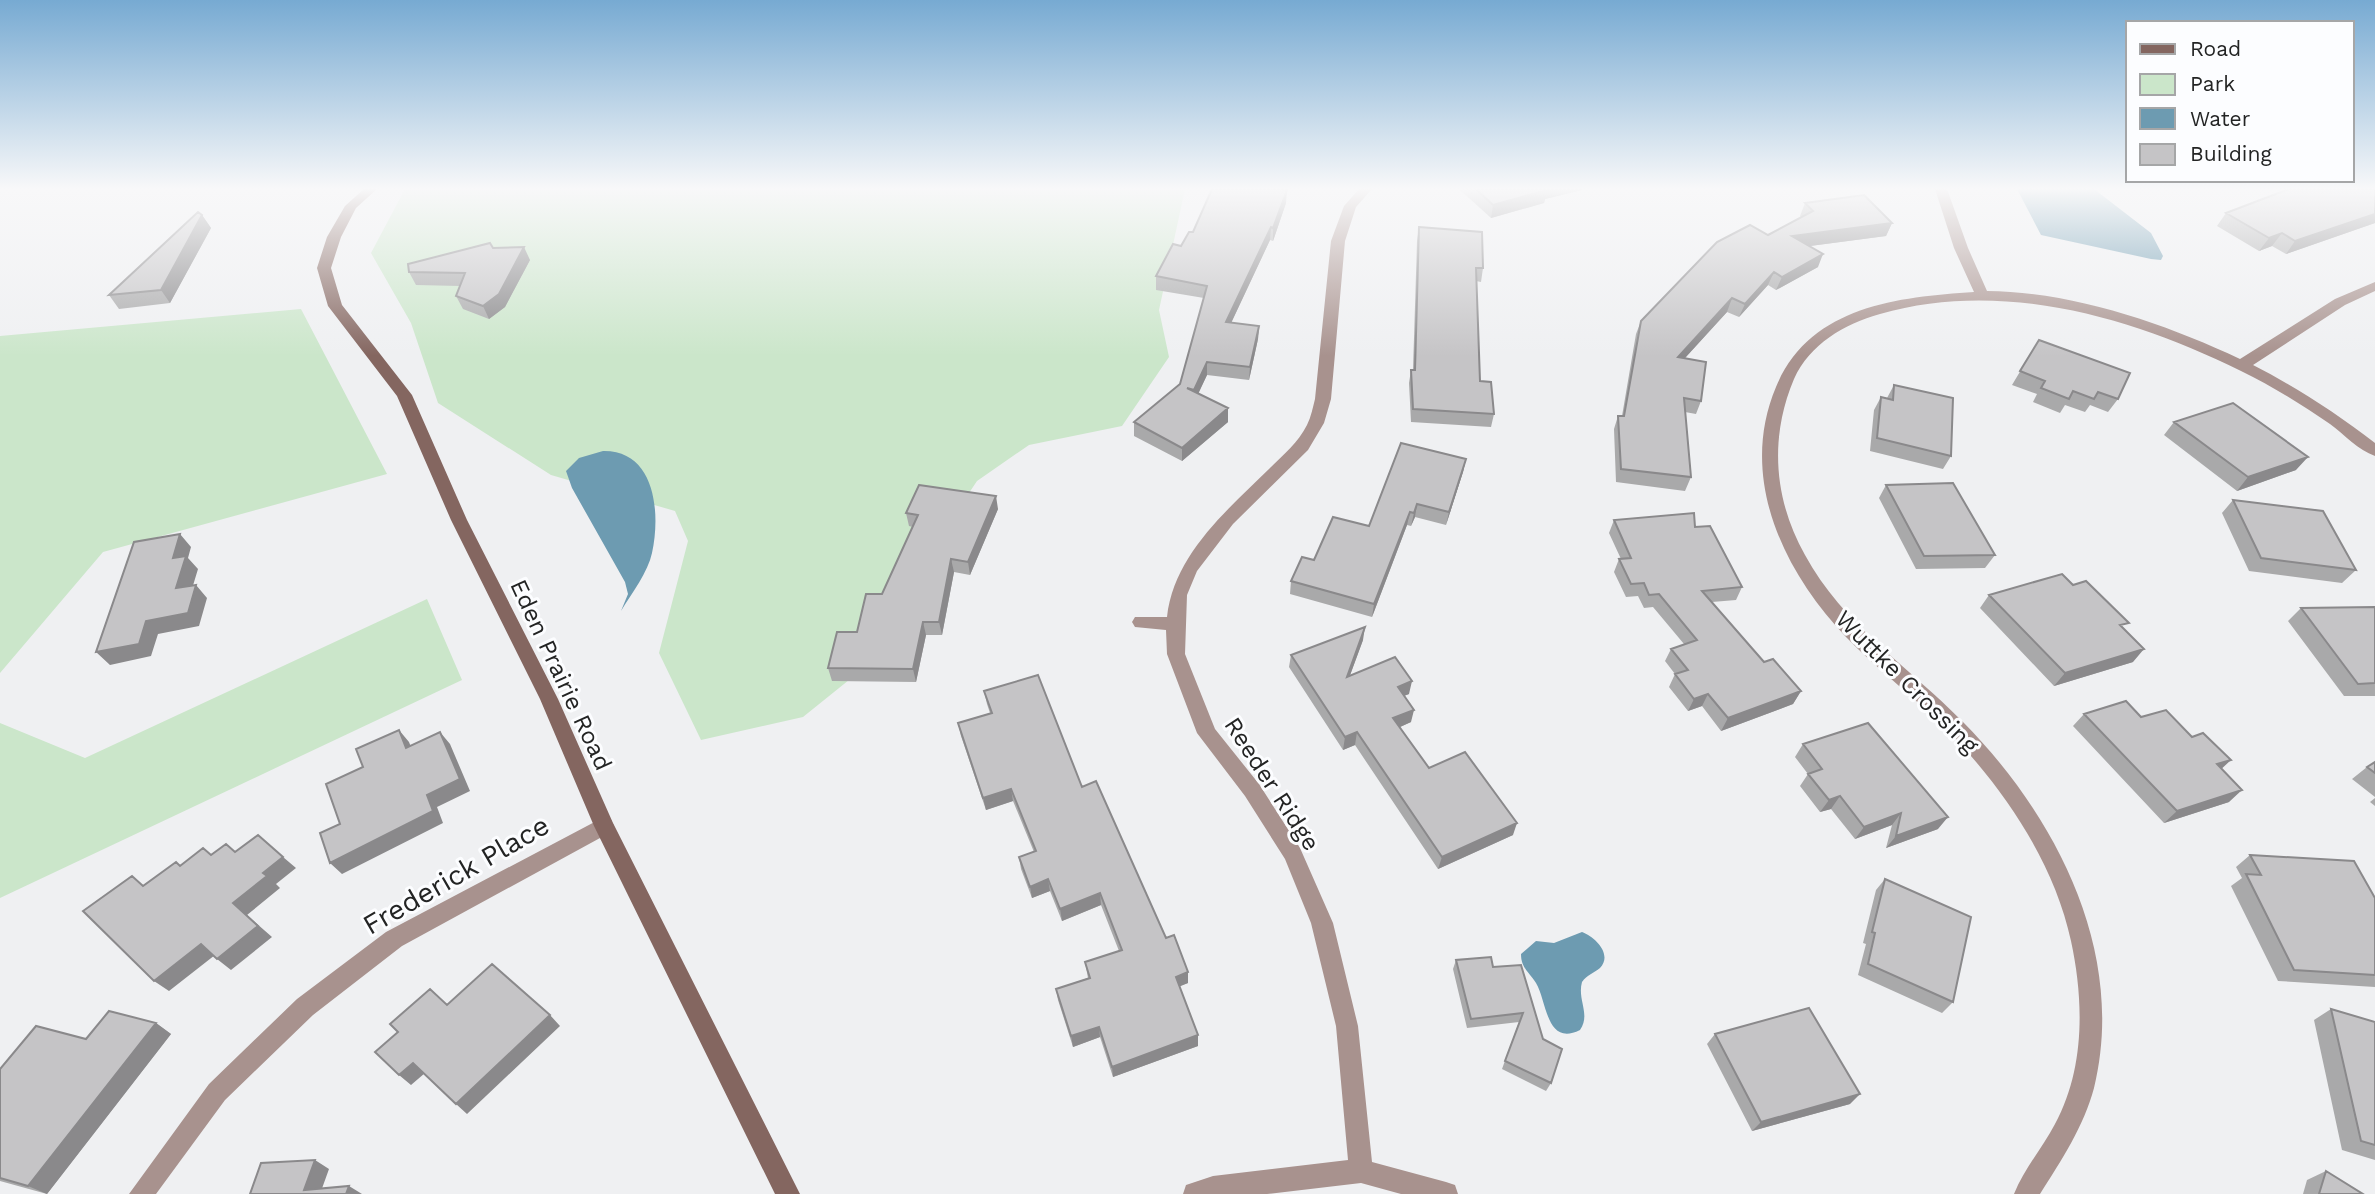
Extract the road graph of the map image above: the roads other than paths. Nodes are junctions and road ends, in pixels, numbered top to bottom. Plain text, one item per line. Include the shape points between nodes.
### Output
1 (332, 245) edge
2 (1338, 245) edge
3 (1960, 245) edge
4 (2375, 286) edge
5 (1982, 295) junction
6 (2243, 364) junction
7 (2375, 451) edge
8 (1141, 622) dead end
9 (1175, 624) junction
10 (604, 826) junction
11 (1361, 1171) junction
12 (141, 1194) edge
13 (788, 1194) edge
14 (1195, 1194) edge
15 (1446, 1194) edge
16 (2026, 1194) edge

1 - 10 street, Eden Prairie Road via 324,268 335,306 404,395 459,520 549,699
2 - 9 street, Reeder Ridge via 1323,399 1315,423 1302,446 1227,520 1190,568 1178,595
3 - 5 street
4 - 6 street via 2328,309
5 - 6 street, Wuttke Crossing via 2067,305 2146,326
5 - 16 street, Wuttke Crossing via 1909,301 1850,320 1813,342 1793,365 1780,394 1770,464 1772,492 1790,544 1818,591 1854,636 1955,726 2000,776 2061,874 2090,978 2093,1034 2081,1090 2058,1145
6 - 7 street, Wuttke Crossing via 2333,416
8 - 9 street
9 - 11 street, Reeder Ridge via 1176,654 1207,733 1252,790 1293,854 1321,923 1347,1026
10 - 12 street, Frederick Place via 394,939 305,1007 217,1092
10 - 13 street, Eden Prairie Road
11 - 14 street
11 - 15 street

